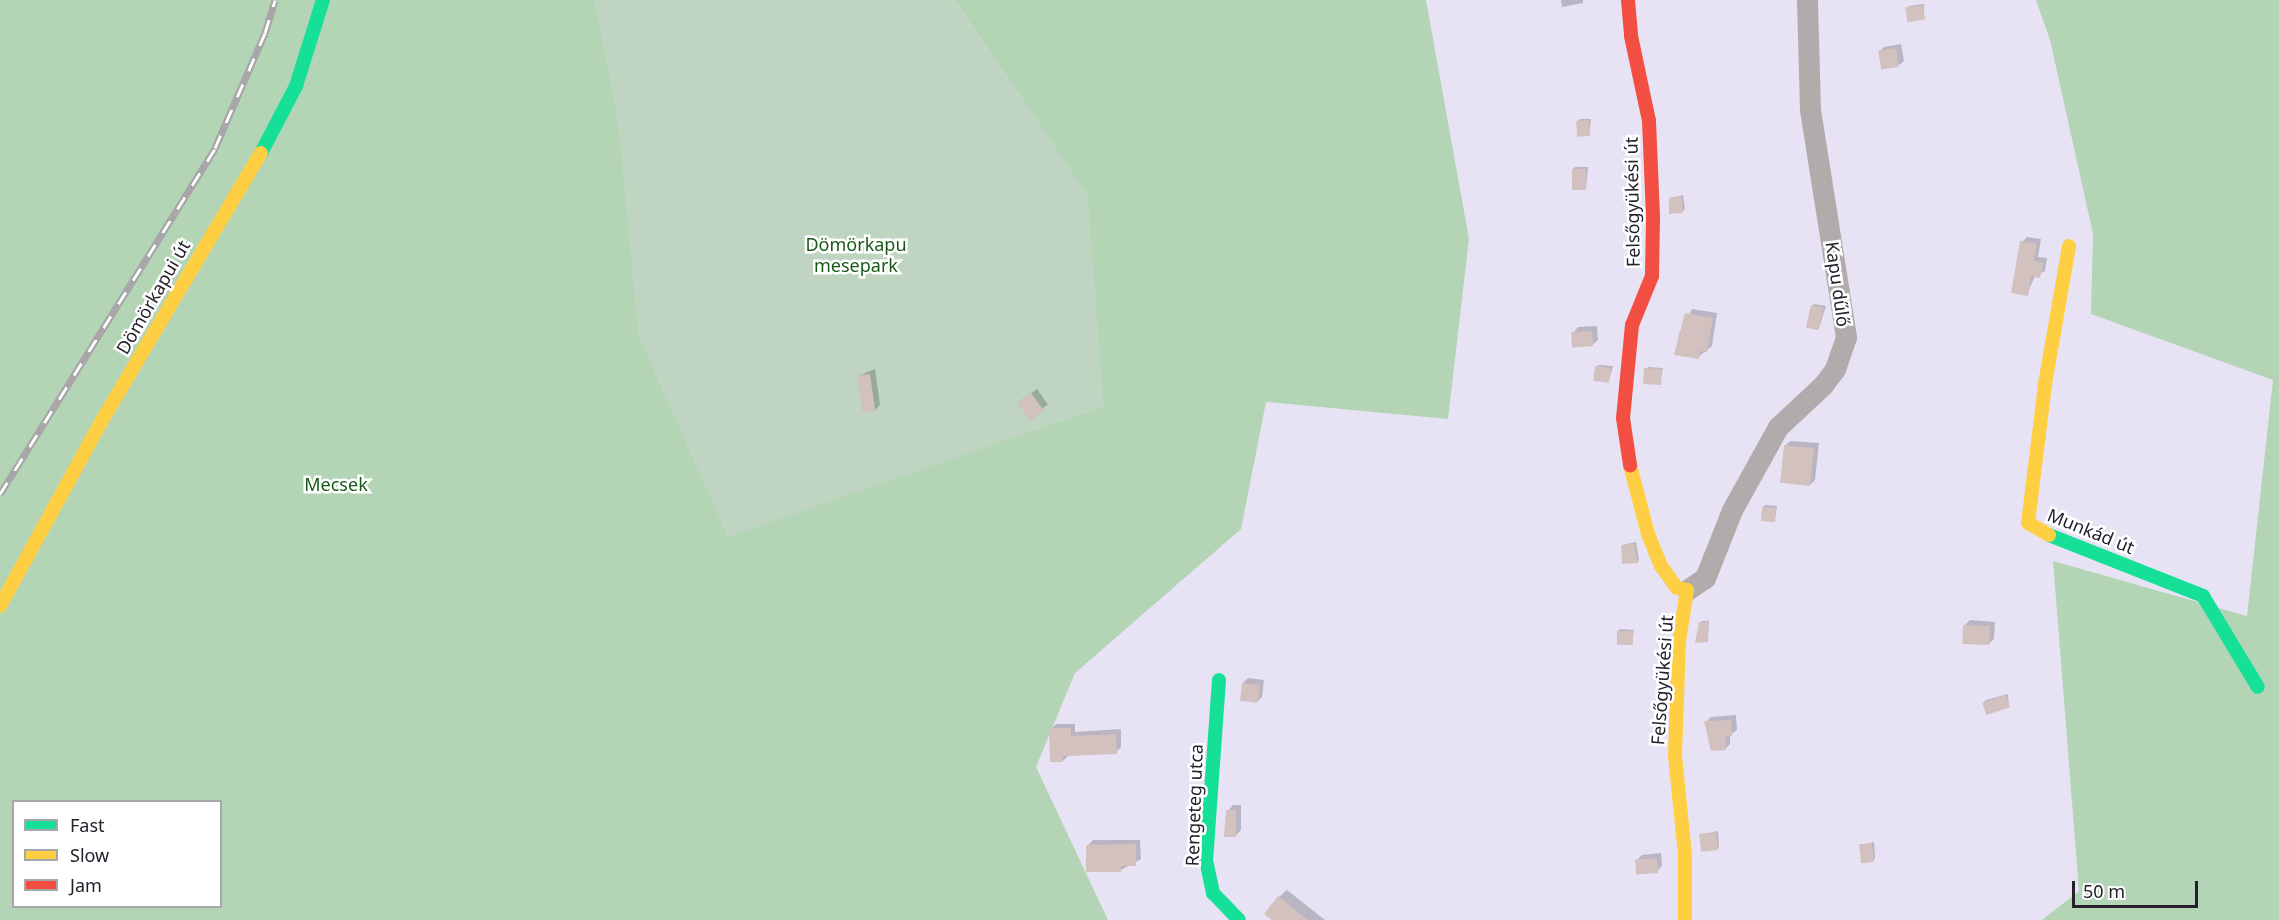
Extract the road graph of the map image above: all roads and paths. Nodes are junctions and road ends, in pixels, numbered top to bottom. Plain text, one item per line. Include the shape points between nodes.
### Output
1 (323, 0) edge
2 (1629, 0) edge
3 (1806, 0) edge
4 (2069, 246) dead end
5 (1688, 590) junction
6 (0, 606) edge
7 (1219, 680) dead end
8 (2258, 687) dead end
9 (1239, 920) edge
10 (1685, 920) edge

1 - 6 street, Dömörkapui út via 296,86 265,147 104,417
2 - 5 street, Felsőgyükési út via 1631,36 1649,121 1653,218 1652,276 1632,325 1623,418 1633,484 1648,534 1661,566 1677,588
3 - 5 street, Kapu dűlő via 1810,109 1846,337 1834,369 1823,385 1778,427 1732,510 1706,578
4 - 8 street, Munkád út via 2045,384 2028,523 2051,536 2203,596
5 - 10 street, Felsőgyükési út via 1678,641 1675,756
7 - 9 street, Rengeteg utca via 1206,860 1213,893

